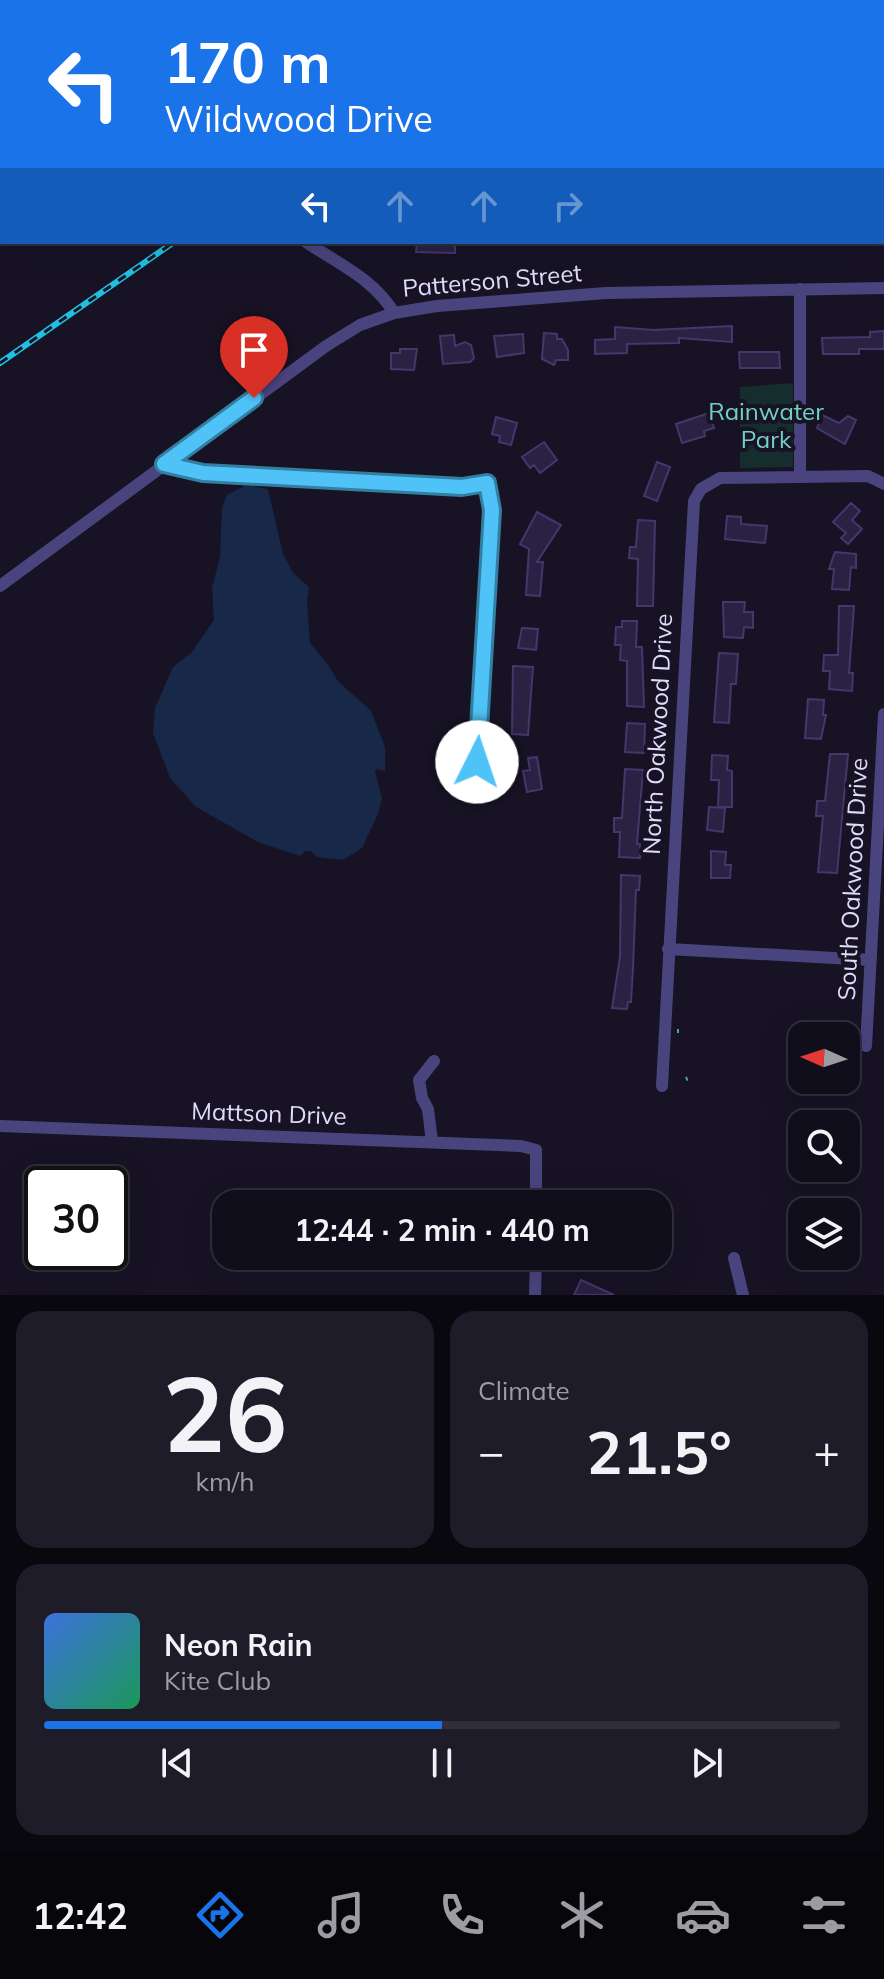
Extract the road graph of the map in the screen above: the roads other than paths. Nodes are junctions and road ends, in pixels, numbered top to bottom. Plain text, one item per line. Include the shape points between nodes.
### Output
1 (309, 244) edge
2 (884, 288) edge
3 (800, 289) junction
4 (394, 313) junction
5 (164, 464) junction
6 (800, 476) junction
7 (880, 481) edge
8 (0, 586) edge
9 (884, 714) edge
10 (477, 762) dead end
11 (668, 949) junction
12 (871, 960) junction
13 (866, 1046) dead end
14 (434, 1061) dead end
15 (662, 1086) dead end
16 (0, 1126) edge
17 (432, 1142) junction
18 (536, 1190) edge
19 (734, 1258) dead end
20 (536, 1270) edge
21 (535, 1295) edge
22 (743, 1295) edge

1 - 4 street via 370,284
2 - 3 street, Patterson Street
3 - 4 street, Patterson Street via 577,295
3 - 6 street
4 - 5 street, Patterson Street via 343,334
5 - 8 street, Patterson Street
5 - 10 street via 203,473 462,487 487,483 492,510
6 - 7 street, North Oakwood Drive
6 - 11 street, North Oakwood Drive via 720,478 701,489 694,501
9 - 12 street, South Oakwood Drive
11 - 12 street
11 - 15 street, North Oakwood Drive
12 - 13 street, South Oakwood Drive
14 - 17 street via 419,1080
16 - 17 street, Mattson Drive
17 - 18 street, Mattson Drive via 536,1150
19 - 22 street
20 - 21 street

